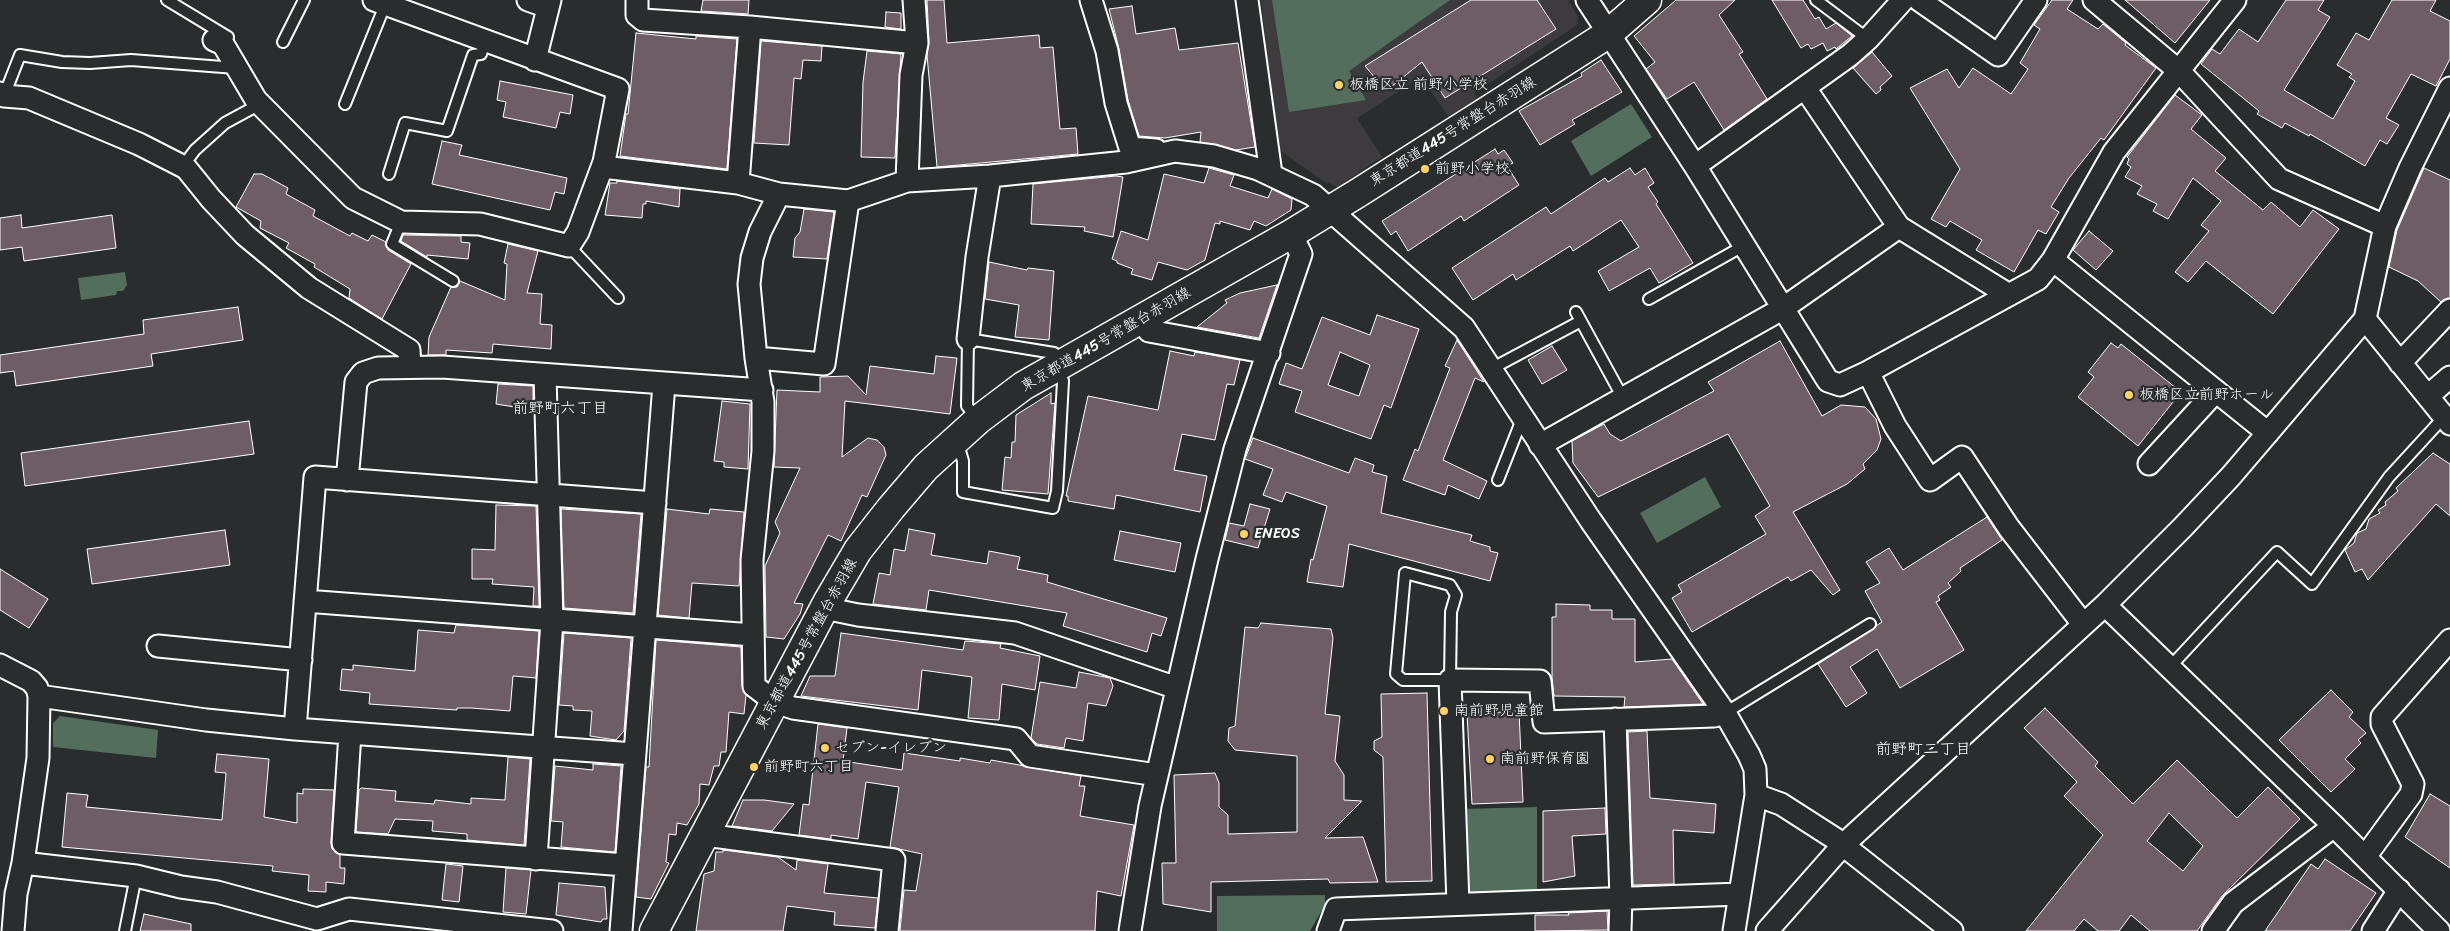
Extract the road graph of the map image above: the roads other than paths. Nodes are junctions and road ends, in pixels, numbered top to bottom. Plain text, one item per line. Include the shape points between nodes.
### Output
1 (167, 0) edge
2 (304, 0) edge
3 (528, 0) edge
4 (637, 0) edge
5 (914, 0) edge
6 (1091, 0) edge
7 (1247, 0) edge
8 (1587, 0) edge
9 (1647, 0) edge
10 (1816, 0) edge
11 (1903, 0) edge
12 (1919, 0) edge
13 (2036, 0) edge
14 (2094, 0) edge
15 (2235, 0) edge
16 (379, 3) edge
17 (549, 4) edge
18 (750, 27) junction
19 (1608, 34) junction
20 (1868, 39) junction
21 (219, 42) joint
22 (283, 42) dead end
23 (485, 42) junction
24 (917, 43) junction
25 (535, 60) junction
26 (238, 68) junction
27 (2179, 72) junction
28 (1805, 88) junction
29 (2450, 88) edge
30 (2, 95) edge
31 (260, 104) junction
32 (344, 104) dead end
33 (1175, 152) junction
34 (183, 166) junction
35 (1695, 166) junction
36 (602, 168) junction
37 (389, 174) dead end
38 (1272, 174) junction
39 (990, 176) junction
40 (907, 181) junction
41 (738, 183) junction
42 (779, 194) junction
43 (848, 201) junction
44 (1330, 210) junction
45 (401, 222) junction
46 (2385, 226) junction
47 (1899, 227) junction
48 (1291, 234) junction
49 (1745, 245) junction
50 (569, 246) junction
51 (2053, 260) junction
52 (453, 282) dead end
53 (2009, 295) junction
54 (618, 298) dead end
55 (1649, 299) dead end
56 (1782, 309) junction
57 (2450, 310) edge
58 (1142, 319) junction
59 (2365, 319) junction
60 (968, 339) junction
61 (1269, 353) junction
62 (756, 358) junction
63 (2400, 362) junction
64 (1059, 364) junction
65 (410, 367) junction
66 (1489, 370) junction
67 (1868, 372) junction
68 (545, 375) junction
69 (2450, 377) edge
70 (664, 384) junction
71 (762, 390) junction
72 (2216, 391) junction
73 (2428, 396) junction
74 (1623, 398) junction
75 (1522, 419) junction
76 (978, 420) junction
77 (2447, 420) edge
78 (2268, 433) junction
79 (956, 440) junction
80 (1540, 445) junction
81 (2149, 464) dead end
82 (347, 480) junction
83 (1498, 480) dead end
84 (547, 496) junction
85 (655, 503) junction
86 (305, 602) junction
87 (2105, 604) junction
88 (824, 608) junction
89 (552, 620) junction
90 (1870, 624) dead end
91 (2083, 624) junction
92 (645, 627) junction
93 (753, 635) junction
94 (2450, 640) edge
95 (158, 646) dead end
96 (301, 660) junction
97 (0, 665) edge
98 (2170, 667) junction
99 (1450, 680) junction
100 (1177, 688) junction
101 (39, 696) junction
102 (775, 702) junction
103 (1724, 713) junction
104 (1615, 719) junction
105 (295, 729) junction
106 (350, 733) junction
107 (544, 748) junction
108 (634, 754) junction
109 (1157, 775) junction
110 (1756, 795) junction
111 (2334, 826) junction
112 (706, 835) junction
113 (1843, 844) junction
114 (2365, 857) junction
115 (536, 859) junction
116 (23, 863) junction
117 (625, 865) junction
118 (136, 876) junction
119 (2399, 890) junction
120 (8, 893) edge
121 (1740, 894) junction
122 (1621, 899) junction
123 (1458, 904) junction
124 (13, 931) edge
125 (125, 931) edge
126 (552, 931) edge
127 (621, 931) edge
128 (654, 931) edge
129 (887, 931) edge
130 (1130, 931) edge
131 (1328, 931) edge
132 (1620, 931) edge
133 (1734, 931) edge
134 (1766, 931) edge
135 (1952, 931) edge
136 (2213, 931) edge
137 (2372, 931) edge
138 (2439, 931) edge

1 - 21 lane via 228,37
2 - 22 lane
3 - 17 street
4 - 18 street via 637,15 642,20
5 - 24 street
6 - 33 street via 1130,148
7 - 38 street
8 - 19 street
9 - 19 main road, 東京都道445号常盤台赤羽線
10 - 20 lane
11 - 20 street
12 - 13 street via 1998,55
14 - 27 street
15 - 27 street
16 - 23 street
16 - 32 lane
17 - 25 street
18 - 24 street
18 - 41 street
19 - 35 street
19 - 44 main road, 東京都道445号常盤台赤羽線
20 - 28 street
21 - 26 street
23 - 25 street
23 - 37 lane via 481,54 473,55 448,131 405,123
24 - 40 street via 911,75
25 - 36 street via 618,89
26 - 30 lane via 132,60 62,62 20,55
26 - 31 street
27 - 46 street via 2279,179
27 - 51 street via 2114,152
28 - 35 street
28 - 47 street
29 - 46 street
30 - 34 street via 28,98
31 - 34 lane via 225,123 195,150
31 - 45 street via 353,198 377,207
33 - 38 street via 1214,156
33 - 39 street via 1126,162
34 - 65 street via 245,234 309,288 409,350
35 - 49 street
36 - 41 street
36 - 50 street via 578,232
38 - 44 street via 1313,195
39 - 40 street
39 - 60 street
40 - 43 street
41 - 42 street
42 - 43 street
42 - 62 street via 760,232 752,258 750,304
43 - 62 street via 824,364
44 - 48 main road, 東京都道445号常盤台赤羽線
44 - 66 street via 1464,328
45 - 50 street via 480,224
45 - 52 lane via 392,244
46 - 59 street
47 - 53 street
47 - 56 street
48 - 58 main road, 東京都道445号常盤台赤羽線
48 - 61 street via 1301,254
49 - 55 lane
49 - 56 street
50 - 54 lane
51 - 53 street via 2038,279
51 - 72 street
53 - 67 street
56 - 67 street via 1828,381 1840,385
56 - 74 street
57 - 63 street
58 - 61 street via 1149,331
58 - 64 main road, 東京都道445号常盤台赤羽線
59 - 63 street
59 - 78 street
60 - 64 lane via 1054,353
60 - 76 lane via 967,406
61 - 100 street via 1235,449
62 - 71 street
63 - 73 street
64 - 76 main road, 東京都道445号常盤台赤羽線
64 - 79 lane via 1063,381 1057,491 1053,508 964,492 964,460
65 - 68 street
65 - 82 street via 378,368 363,373 356,382
66 - 74 lane via 1579,316
66 - 75 street
67 - 91 street via 1895,426 1930,480 1962,457 2010,528
68 - 70 street
68 - 84 street
69 - 73 street
70 - 71 street
70 - 85 street
71 - 93 street via 764,451 752,560
72 - 78 street
72 - 81 street
73 - 77 street
74 - 80 street
75 - 80 street
75 - 83 lane
76 - 79 main road, 東京都道445号常盤台赤羽線
77 - 98 lane via 2389,476 2312,584 2277,552
78 - 87 street via 2183,527
79 - 88 main road, 東京都道445号常盤台赤羽線 via 926,467 890,508 858,550
80 - 103 street
82 - 84 street
82 - 86 street via 315,477
84 - 85 street
84 - 89 street
85 - 92 street
86 - 89 street
86 - 96 street
87 - 91 street
87 - 98 street
88 - 100 street via 858,615 1014,633
88 - 102 main road, 東京都道445号常盤台赤羽線
89 - 92 street
89 - 107 street
90 - 103 lane
91 - 113 street
92 - 93 street
92 - 108 street
93 - 102 street via 754,686
94 - 114 street via 2382,716 2382,724 2413,784 2411,794
95 - 96 street
96 - 105 street
97 - 101 street via 31,682
98 - 111 street
99 - 99 lane via 1403,680 1396,674 1405,573 1450,585 1456,595 1451,612
99 - 104 street via 1540,681 1544,722
99 - 123 street
100 - 109 street
101 - 105 street
101 - 116 street via 38,758
102 - 109 street via 793,708 1016,739 1030,756
102 - 112 main road, 東京都道445号常盤台赤羽線
103 - 104 street
103 - 110 street via 1755,769
104 - 122 street
105 - 106 street
106 - 107 street
106 - 115 street via 343,843
107 - 108 street
107 - 115 street
108 - 117 street
109 - 130 street
110 - 113 street via 1781,804
110 - 121 street
111 - 114 street
111 - 136 street via 2233,903
112 - 128 main road, 東京都道445号常盤台赤羽線
112 - 129 street via 894,860
113 - 134 street
113 - 135 street
114 - 119 street
115 - 117 street
116 - 118 street
116 - 120 street
117 - 127 street
118 - 125 lane
118 - 126 street via 217,892 316,919 349,908
119 - 137 street
119 - 138 street
120 - 124 street
121 - 122 street
121 - 133 street
122 - 123 street
122 - 132 street
123 - 131 street via 1336,909

